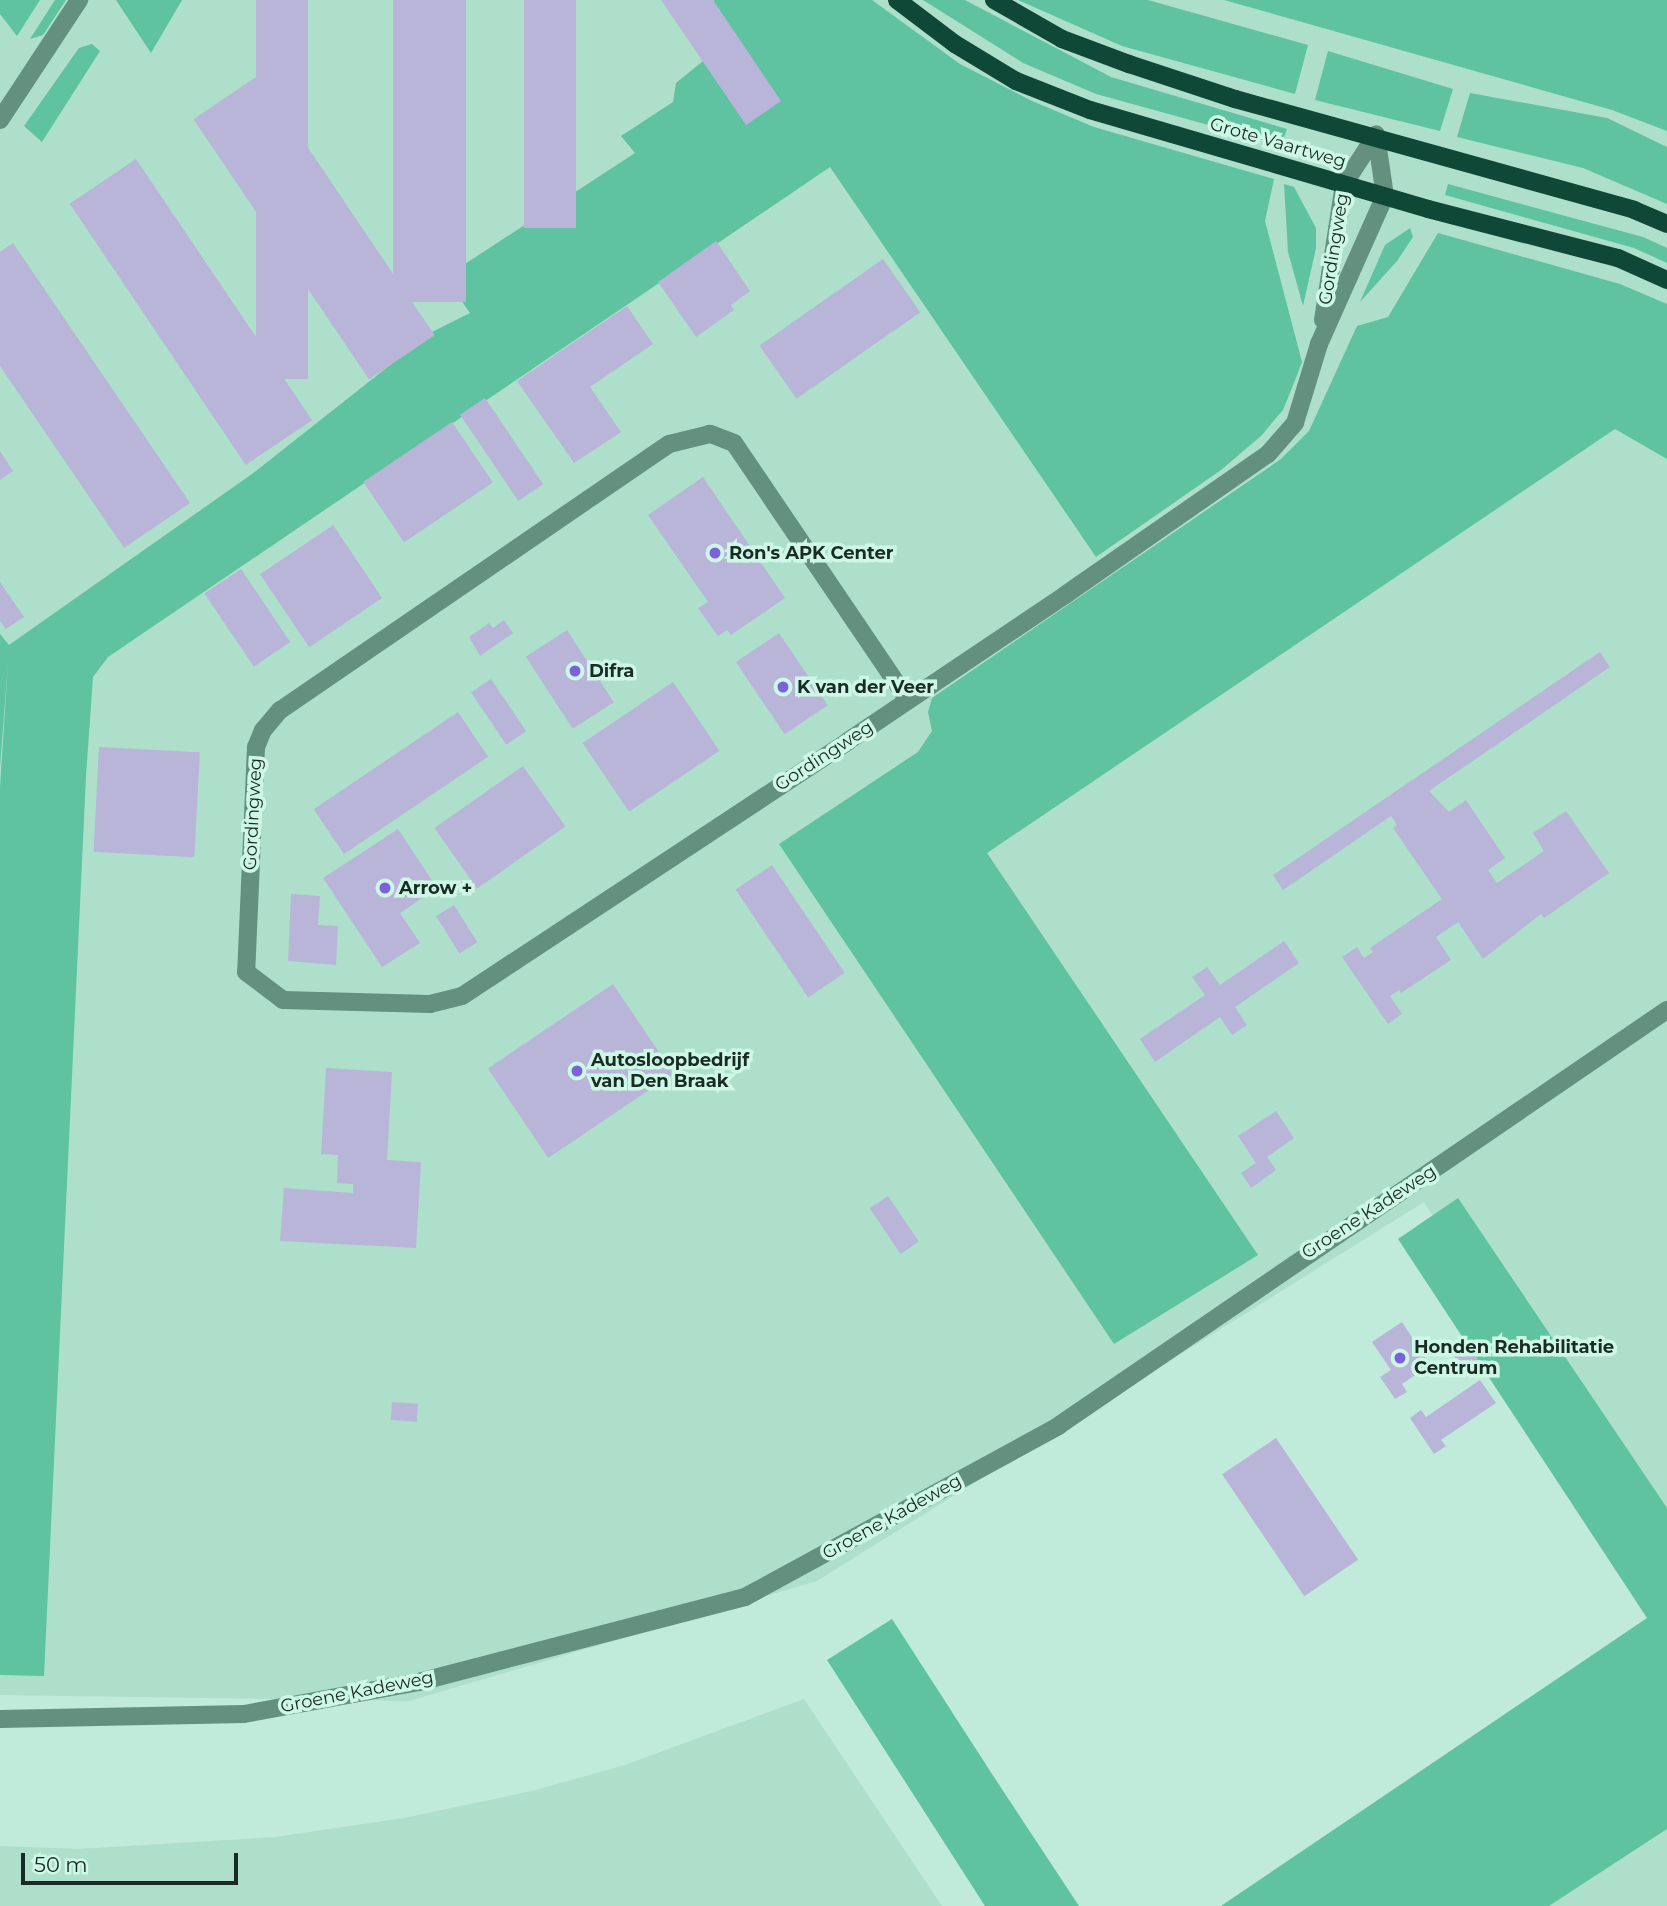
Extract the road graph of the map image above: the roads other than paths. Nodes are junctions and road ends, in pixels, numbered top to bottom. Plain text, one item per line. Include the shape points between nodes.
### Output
1 (79, 0) edge
2 (897, 0) edge
3 (994, 0) edge
4 (0, 120) edge
5 (1376, 135) junction
6 (1344, 184) junction
7 (1385, 196) junction
8 (1667, 224) edge
9 (1667, 280) edge
10 (1320, 344) junction
11 (908, 700) junction
12 (1667, 1010) edge
13 (0, 1719) edge

1 - 4 street
2 - 6 main road, Grote Vaartweg via 955,44 1016,81 1090,110
3 - 5 main road, Grote Vaartweg via 1062,38 1129,64 1234,99
5 - 6 street, Gordingweg
5 - 7 street
5 - 8 main road, Grote Vaartweg via 1634,210
6 - 7 main road, Grote Vaartweg
6 - 10 street, Gordingweg
7 - 9 main road, Grote Vaartweg via 1618,258
7 - 10 street, Gordingweg
10 - 11 street, Gordingweg via 1295,423 1269,454
11 - 11 street, Gordingweg via 462,996 430,1004 283,1000 246,972 256,747 279,710 669,444 710,434 734,443
12 - 13 street, Groene Kadeweg via 1058,1426 745,1597 419,1682 244,1714

